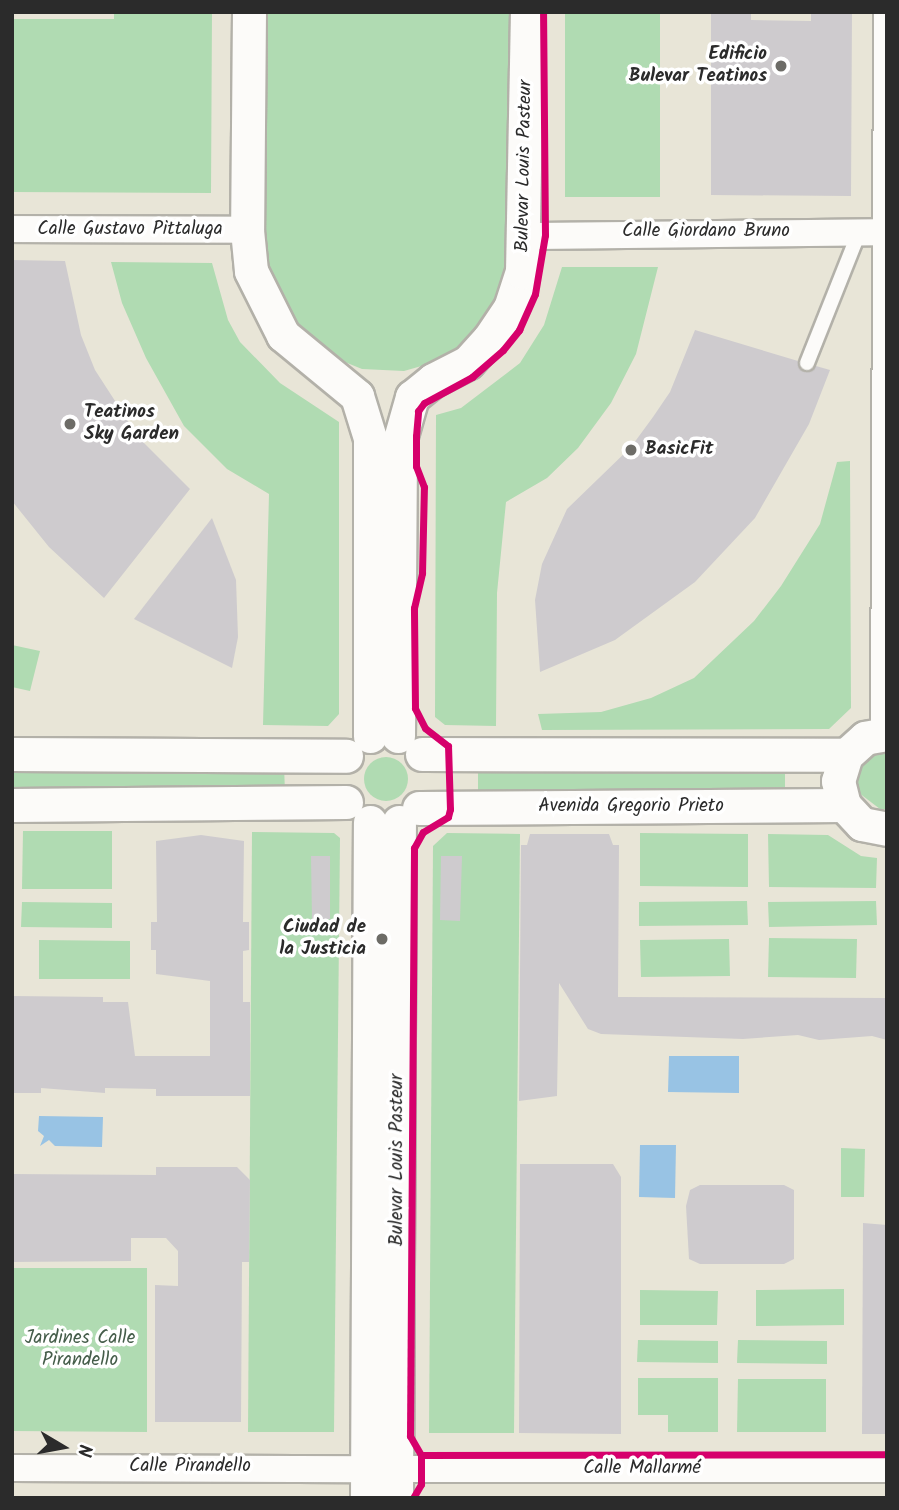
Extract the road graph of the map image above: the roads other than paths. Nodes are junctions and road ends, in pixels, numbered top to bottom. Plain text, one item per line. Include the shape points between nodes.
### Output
1 (249, 12) edge
2 (527, 12) edge
3 (887, 12) edge
4 (12, 229) edge
5 (247, 230) junction
6 (859, 232) junction
7 (886, 232) edge
8 (526, 236) junction
9 (807, 363) dead end
10 (357, 396) junction
11 (412, 397) junction
12 (885, 734) edge
13 (384, 745) junction
14 (12, 754) edge
15 (846, 755) junction
16 (12, 805) edge
17 (844, 805) junction
18 (384, 814) junction
19 (887, 829) edge
20 (12, 1468) edge
21 (887, 1469) edge
22 (382, 1483) edge

1 - 5 street
2 - 8 street, Bulevar Louis Pasteur
3 - 7 street
4 - 5 street, Calle Gustavo Pittaluga
5 - 10 street via 251,271 283,335
6 - 7 street, Calle Giordano Bruno
6 - 8 street, Calle Giordano Bruno
6 - 9 lane
7 - 12 street
8 - 11 street, Bulevar Louis Pasteur via 522,272 510,308 489,339 468,362
10 - 11 street
10 - 13 street via 370,438
11 - 13 street via 400,439
12 - 15 street via 865,738
13 - 14 street
13 - 15 street
13 - 18 street via 339,779
13 - 18 street via 430,782
15 - 17 street via 838,781
16 - 18 street, Avenida Gregorio Prieto
17 - 18 street, Avenida Gregorio Prieto
17 - 19 street via 862,824
18 - 22 street, Bulevar Louis Pasteur
20 - 22 street, Calle Pirandello
21 - 22 street, Calle Mallarmé

